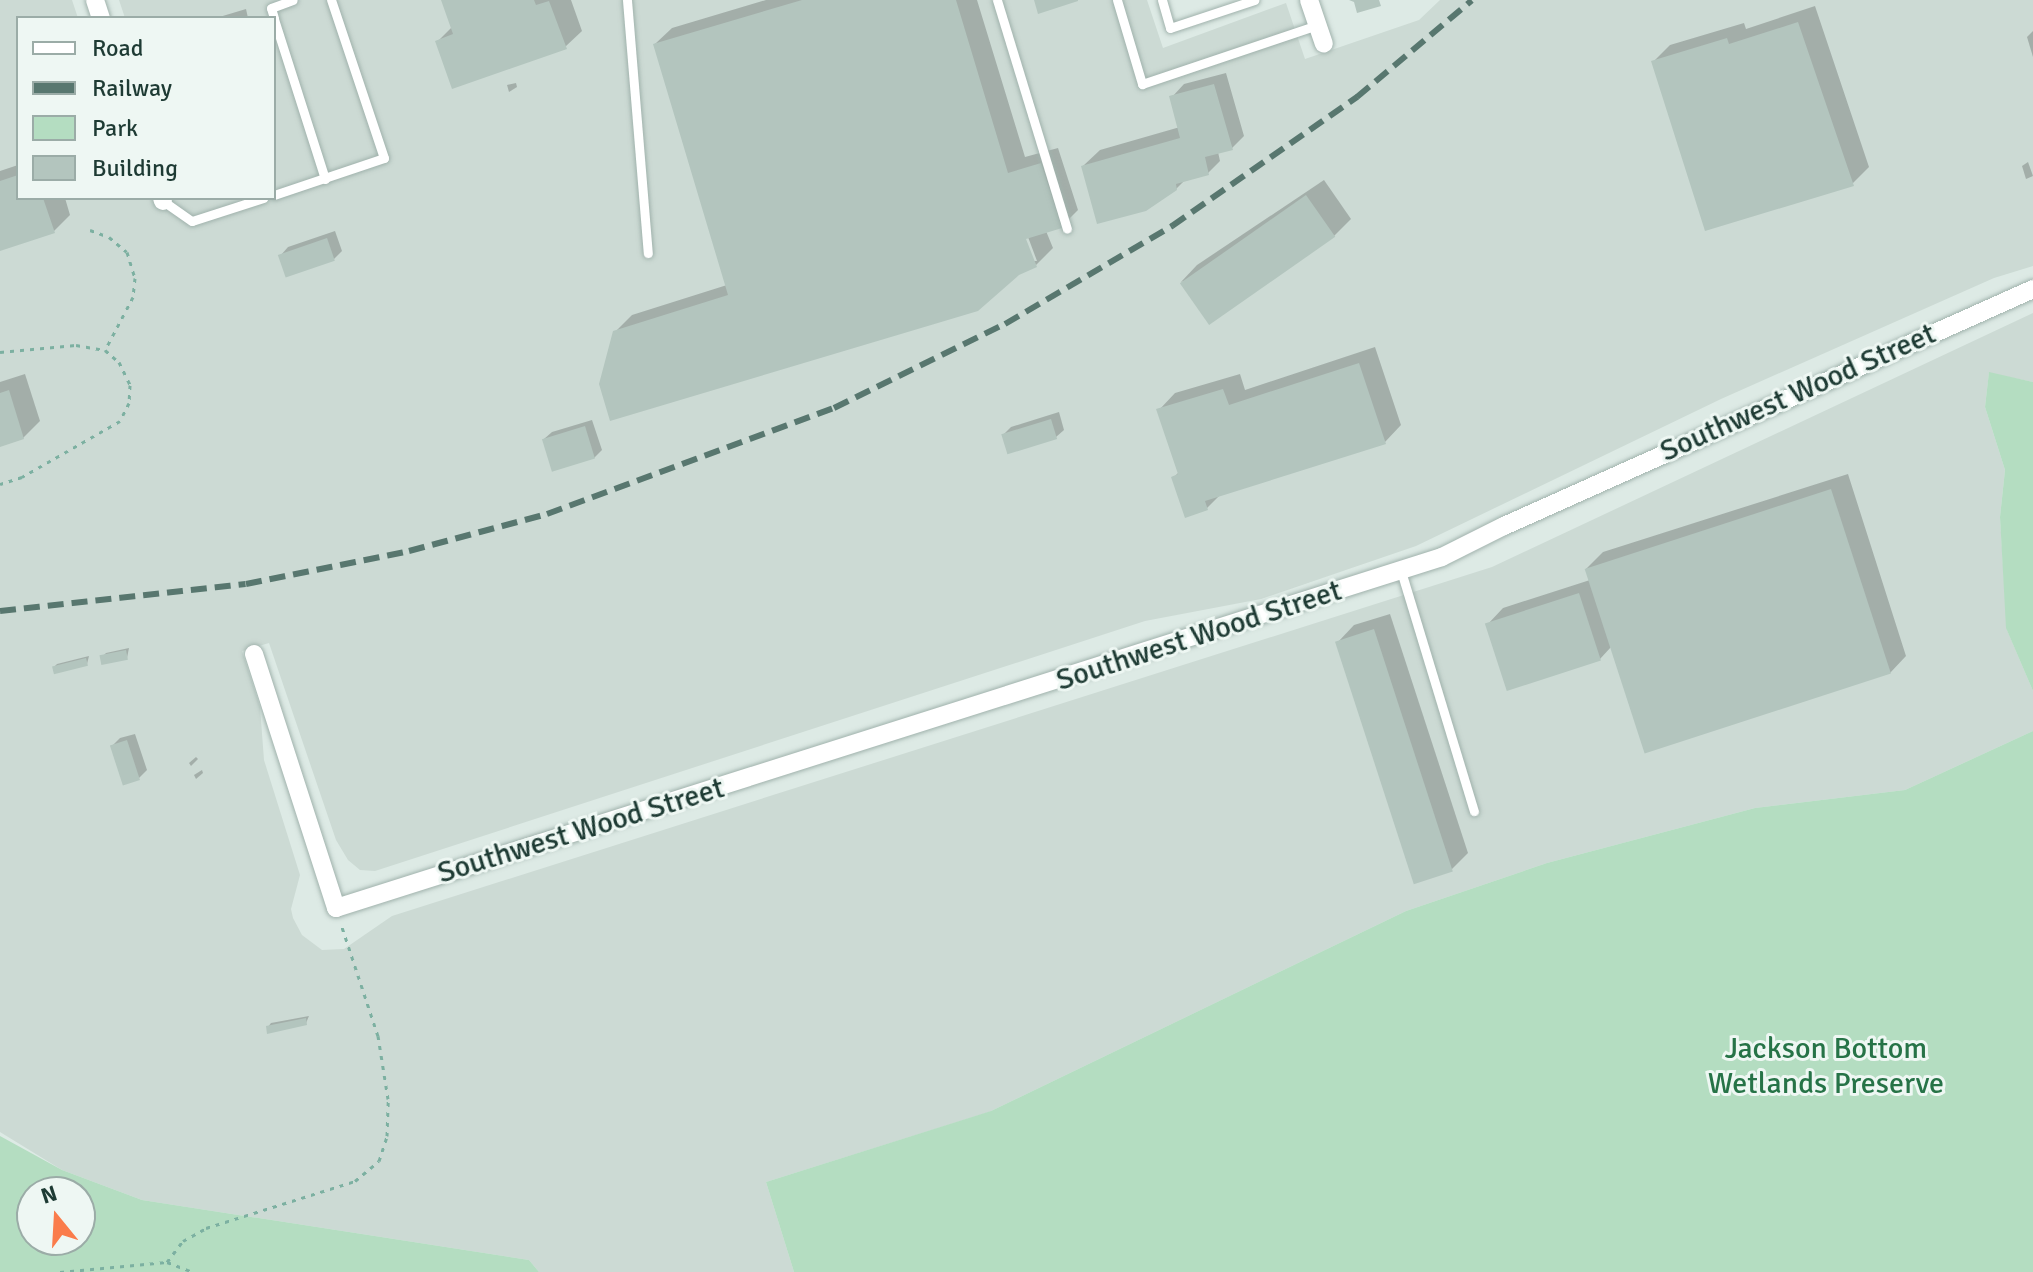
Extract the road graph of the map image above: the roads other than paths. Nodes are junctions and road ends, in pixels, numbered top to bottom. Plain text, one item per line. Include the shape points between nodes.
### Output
1 (293, 0) edge
2 (331, 0) edge
3 (627, 0) edge
4 (997, 0) edge
5 (1117, 0) edge
6 (1162, 0) edge
7 (1254, 0) edge
8 (1309, 0) edge
9 (273, 16) edge
10 (276, 24) edge
11 (1317, 25) junction
12 (1324, 44) dead end
13 (325, 179) junction
14 (276, 194) edge
15 (163, 200) edge
16 (257, 200) edge
17 (1067, 229) dead end
18 (648, 253) dead end
19 (2033, 289) edge
20 (1401, 571) junction
21 (254, 654) dead end
22 (1474, 811) dead end

1 - 9 lane via 271,8
2 - 13 lane via 384,158
3 - 18 lane
4 - 17 lane
5 - 11 lane via 1142,84
6 - 7 lane via 1170,28
8 - 11 street
10 - 13 lane
11 - 12 street
13 - 14 lane
15 - 16 lane via 192,221
19 - 20 street, Southwest Wood Street via 1504,526 1460,551
20 - 21 street, Southwest Wood Street via 336,908
20 - 22 lane

